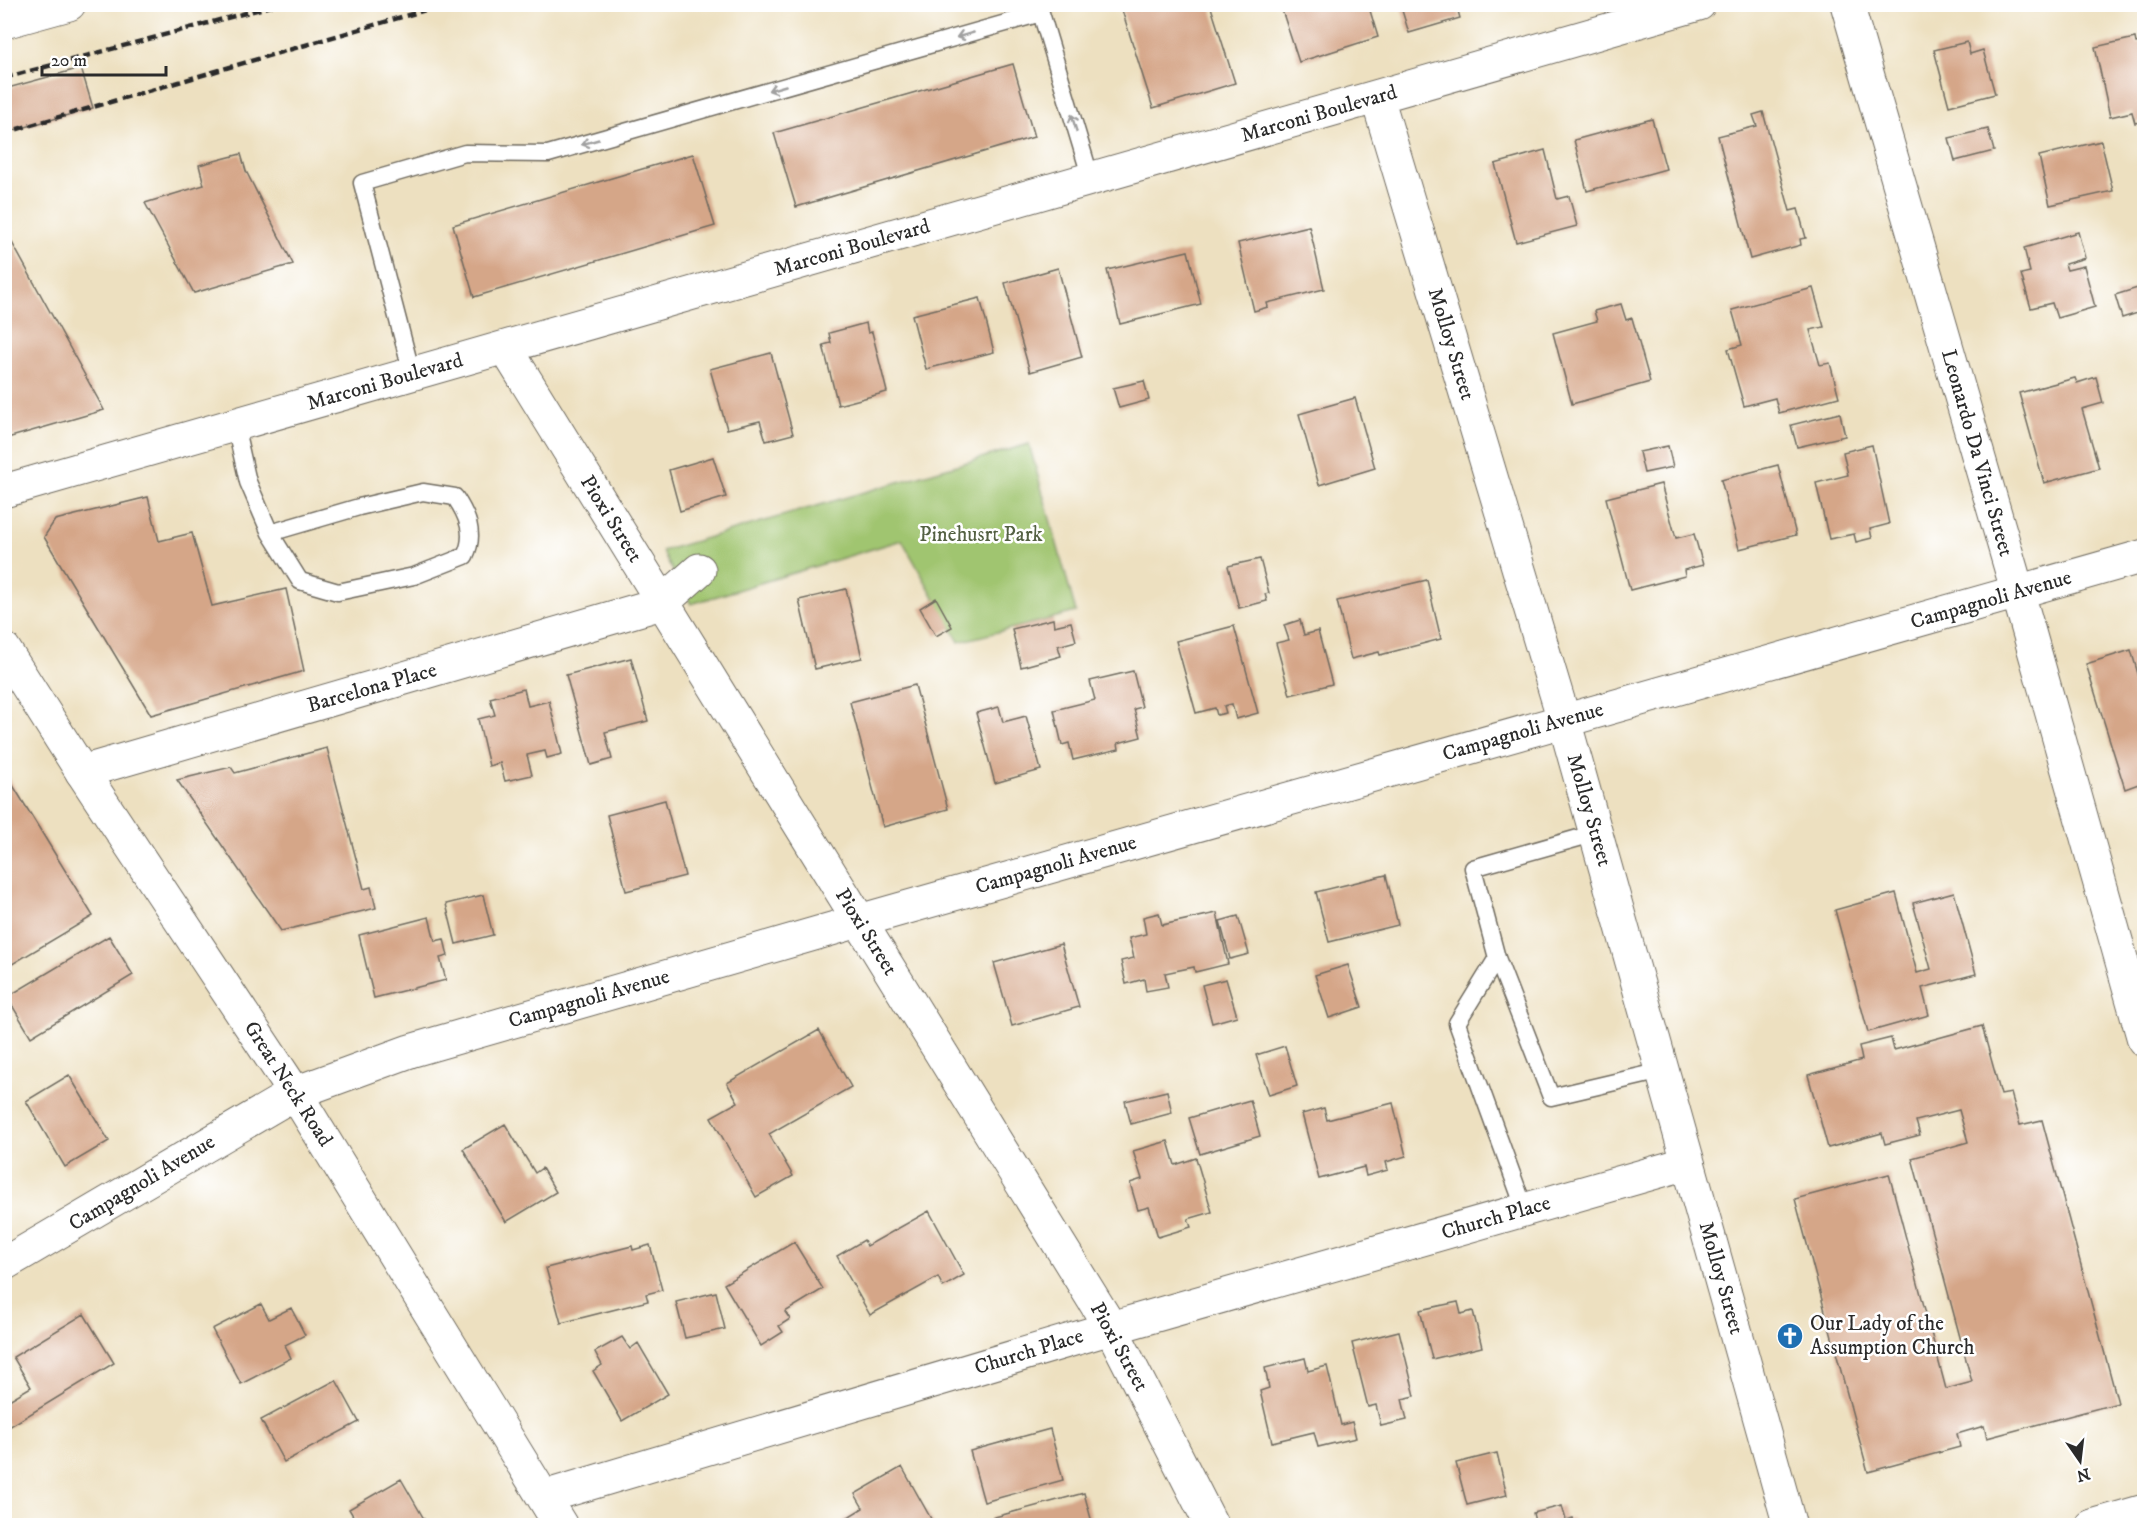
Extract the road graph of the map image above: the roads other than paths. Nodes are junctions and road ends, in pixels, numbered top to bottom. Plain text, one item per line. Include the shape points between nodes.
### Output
1 (1699, 4) edge
2 (1847, 4) edge
3 (50, 7) edge
4 (4, 22) edge
5 (1377, 97) junction
6 (1091, 179) junction
7 (505, 347) junction
8 (412, 374) junction
9 (235, 425) junction
10 (4, 491) edge
11 (270, 533) junction
12 (2145, 556) edge
13 (699, 570) dead end
14 (2018, 593) junction
15 (662, 603) junction
16 (4, 649) edge
17 (1564, 720) junction
18 (82, 772) junction
19 (1596, 833) junction
20 (859, 921) junction
21 (1497, 958) junction
22 (2145, 1040) edge
23 (1662, 1071) junction
24 (295, 1093) junction
25 (1688, 1163) junction
26 (1525, 1210) junction
27 (4, 1264) edge
28 (1111, 1328) junction
29 (544, 1497) junction
30 (2145, 1511) edge
31 (561, 1526) edge
32 (1212, 1526) edge
33 (1790, 1526) edge
34 (2092, 1526) edge

1 - 5 street, Marconi Boulevard
2 - 14 street, Leonardo Da Vinci Street
3 - 4 street
5 - 6 street, Marconi Boulevard
5 - 17 street, Molloy Street
6 - 7 street, Marconi Boulevard
6 -> 8 lane via 1041,13 548,154 453,156 362,183
7 - 8 street, Marconi Boulevard
7 - 15 street, Pioxi Street
8 - 9 street, Marconi Boulevard
9 - 10 street, Marconi Boulevard
9 - 11 lane via 248,482
11 - 11 lane via 300,581 338,592 414,576 465,556 471,544 468,517 455,497 423,492
12 - 14 street, Campagnoli Avenue
13 - 15 street
14 - 17 street, Campagnoli Avenue
14 - 22 street, Leonardo Da Vinci Street
15 - 18 street, Barcelona Place
15 - 20 street, Pioxi Street
16 - 18 street, Great Neck Road
17 - 19 street, Molloy Street
17 - 20 street, Campagnoli Avenue
18 - 24 street, Great Neck Road
19 - 21 lane via 1473,868
19 - 23 street, Molloy Street
20 - 24 street, Campagnoli Avenue via 410,1051
20 - 28 street, Pioxi Street
21 - 23 lane via 1551,1097
21 - 26 lane via 1457,1023
23 - 25 street, Molloy Street
24 - 27 street, Campagnoli Avenue
24 - 29 street, Great Neck Road
25 - 26 street, Church Place
25 - 33 street, Molloy Street
26 - 28 street, Church Place
28 - 29 street, Church Place
28 - 32 street, Pioxi Street
29 - 31 street, Great Neck Road
30 - 34 street

